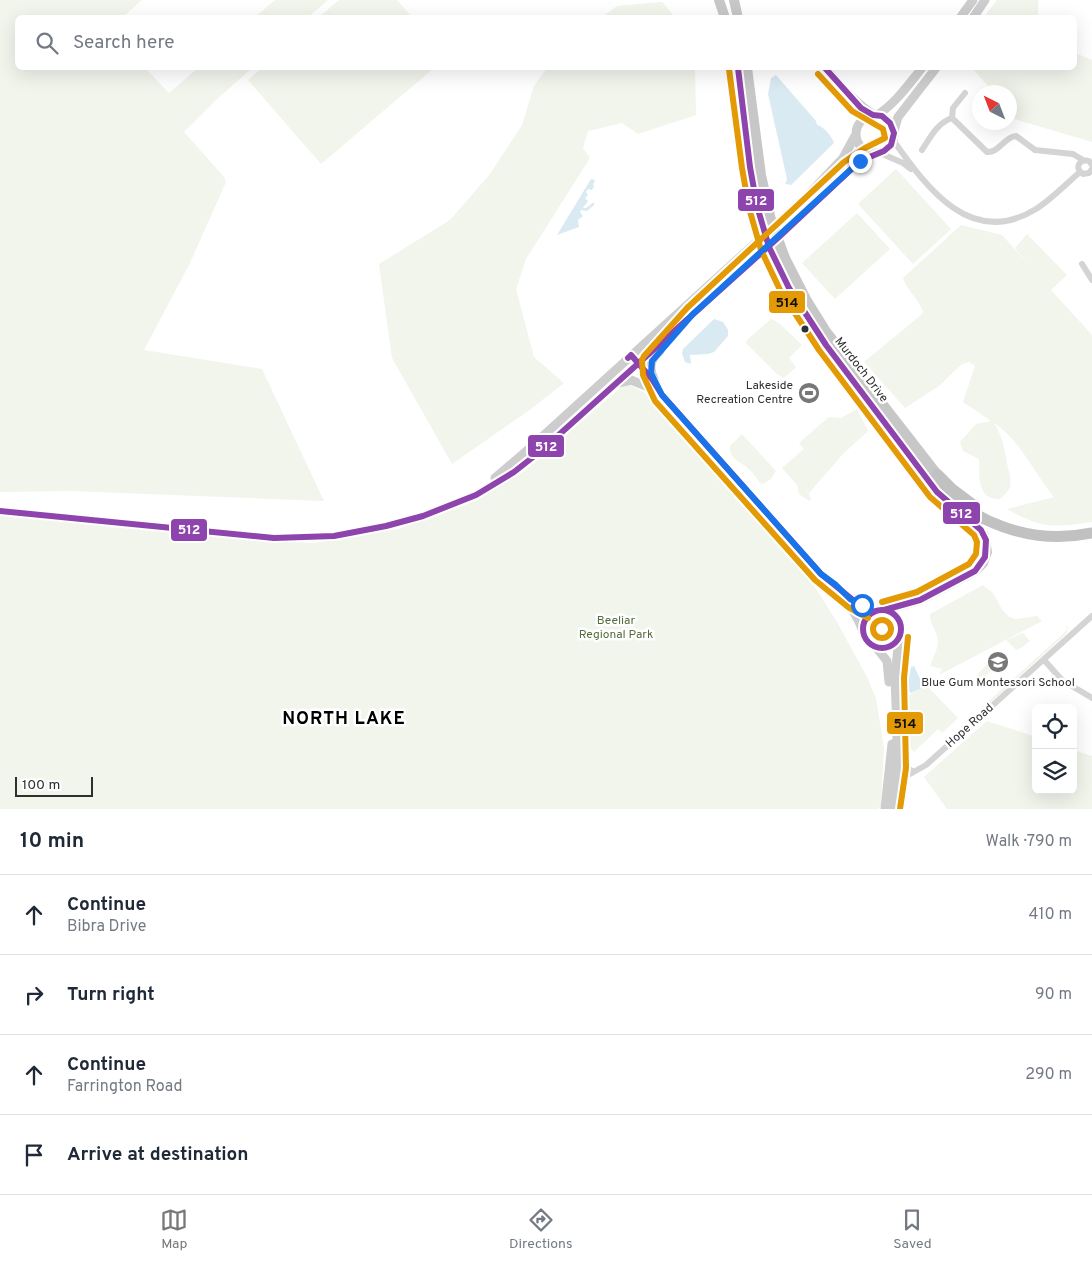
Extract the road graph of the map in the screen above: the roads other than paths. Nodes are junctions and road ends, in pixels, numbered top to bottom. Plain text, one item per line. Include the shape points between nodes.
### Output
1 (719, 0) edge
2 (734, 0) edge
3 (973, 0) edge
4 (985, 0) edge
5 (724, 15) edge
6 (737, 15) edge
7 (962, 15) edge
8 (975, 15) edge
9 (738, 70) edge
10 (747, 70) edge
11 (827, 70) edge
12 (920, 70) edge
13 (934, 70) edge
14 (965, 93) dead end
15 (875, 115) junction
16 (952, 118) junction
17 (855, 136) junction
18 (894, 137) junction
19 (922, 150) dead end
20 (877, 153) junction
21 (1064, 154) junction
22 (1089, 162) edge
23 (1079, 169) junction
24 (1091, 172) edge
25 (924, 180) junction
26 (781, 262) junction
27 (1082, 264) dead end
28 (739, 272) junction
29 (1092, 280) edge
30 (703, 291) junction
31 (693, 314) junction
32 (629, 358) junction
33 (636, 365) junction
34 (618, 383) junction
35 (655, 387) junction
36 (933, 476) junction
37 (458, 501) junction
38 (0, 506) edge
39 (0, 511) edge
40 (38, 514) junction
41 (1092, 525) edge
42 (1092, 533) edge
43 (821, 574) junction
44 (879, 611) junction
45 (1092, 616) edge
46 (863, 632) junction
47 (899, 636) junction
48 (875, 646) junction
49 (1044, 660) junction
50 (1092, 698) edge
51 (893, 771) junction
52 (885, 809) edge
53 (891, 809) edge

1 - 5 main road
2 - 6 main road
3 - 7 main road
4 - 8 main road
9 - 26 main road, Murdoch Drive, bridge via 751,171 762,227
10 - 26 main road, Murdoch Drive, bridge via 761,175
11 - 15 main road via 850,97
12 - 15 main road via 887,108
13 - 18 main road via 898,117
14 - 16 street via 953,108
15 - 17 main road via 861,120
15 - 18 main road via 890,123
16 - 19 street via 940,125
16 - 21 street via 987,152 1015,136 1035,150
17 - 20 main road via 861,148
17 - 30 main road via 842,158 805,198
18 - 20 main road via 888,148
18 - 25 street
20 - 25 street via 903,163
20 - 28 main road via 844,174
21 - 22 street
21 - 23 street
22 - 23 street via 1079,163
23 - 24 street via 1084,174
23 - 25 street via 1036,209 995,222 960,213
26 - 36 main road, Murdoch Drive via 793,297 812,326
27 - 29 street
28 - 30 main road via 731,274 705,296
28 - 31 main road
30 - 32 main road
31 - 33 main road
31 - 35 main road via 652,361
32 - 33 main road
32 - 37 main road via 499,475
33 - 34 main road
33 - 35 main road
34 - 35 main road via 631,380
34 - 37 main road via 514,472 476,495
35 - 43 main road
36 - 41 highway via 970,503 1009,521 1052,529
36 - 42 highway via 942,491 966,509 1006,529 1044,536
36 - 44 main road, Murdoch Drive via 938,492 981,530 986,540 986,557 975,571 920,600
37 - 40 main road via 423,516 367,531 314,538 274,538
38 - 40 main road
39 - 40 main road
43 - 44 main road via 850,599
43 - 46 main road via 854,611
44 - 46 main road via 867,618
44 - 47 main road via 896,617 900,626
45 - 49 street, Hope Road
46 - 48 main road via 867,641
47 - 48 main road via 889,646
47 - 51 main road via 894,678 897,729
48 - 51 main road via 884,656 889,670
49 - 50 street via 1062,680
49 - 51 street, Hope Road via 932,760 913,772 910,769
51 - 52 main road
51 - 53 main road

